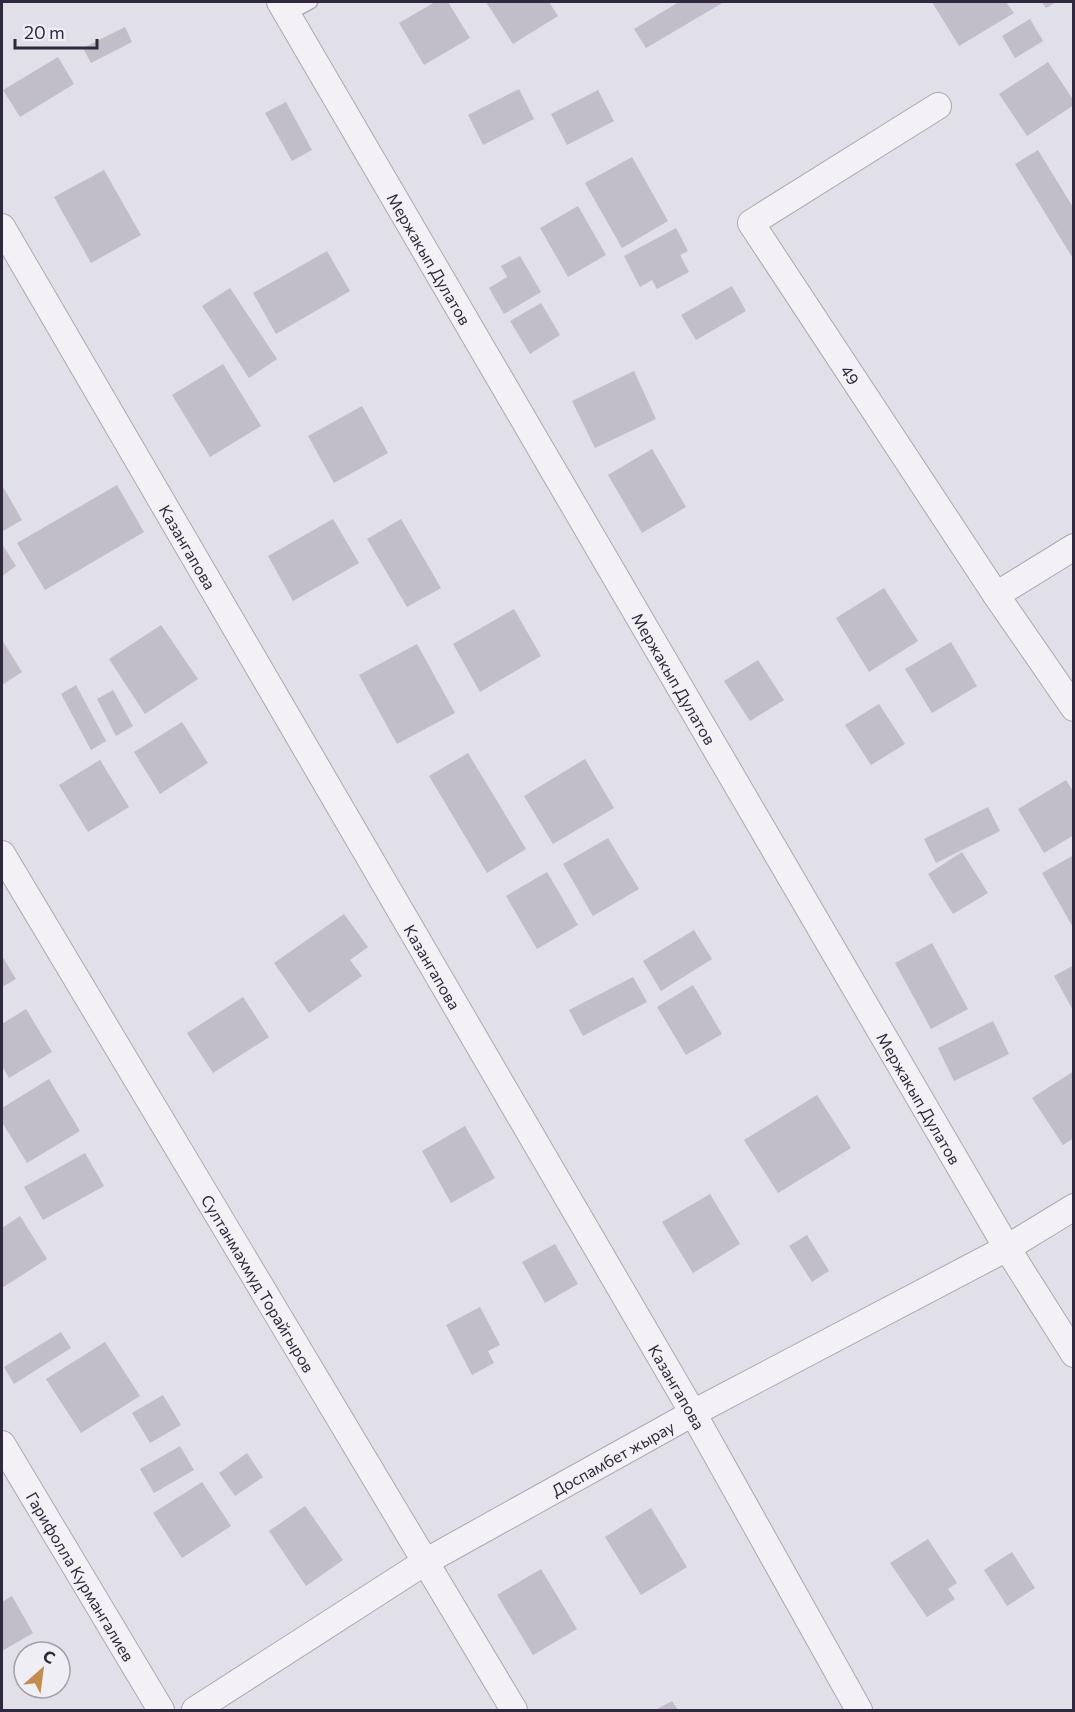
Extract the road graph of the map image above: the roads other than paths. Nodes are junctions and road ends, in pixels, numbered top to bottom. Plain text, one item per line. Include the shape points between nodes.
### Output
1 (311, 2) edge
2 (284, 8) edge
3 (938, 106) dead end
4 (2, 227) edge
5 (1074, 548) edge
6 (996, 596) junction
7 (1074, 708) edge
8 (2, 854) edge
9 (1074, 1207) edge
10 (1007, 1248) junction
11 (1074, 1354) edge
12 (693, 1413) junction
13 (2, 1444) edge
14 (425, 1562) junction
15 (161, 1710) edge
16 (195, 1710) edge
17 (514, 1710) edge
18 (859, 1710) edge

1 - 2 lane
2 - 10 street, Мержакып Дулатов
3 - 6 street, 49 via 751,223
4 - 12 street, Казангапова
5 - 6 street
6 - 7 street, 49
8 - 14 street, Султанмахмуд Торайгыров
9 - 10 street, Доспамбет жырау
10 - 11 street, Мержакып Дулатов
10 - 12 street, Доспамбет жырау
12 - 14 street, Доспамбет жырау
12 - 18 street, Казангапова
13 - 15 street, Гарифолла Курмангалиев
14 - 16 street, Доспамбет жырау
14 - 17 street, Султанмахмуд Торайгыров

